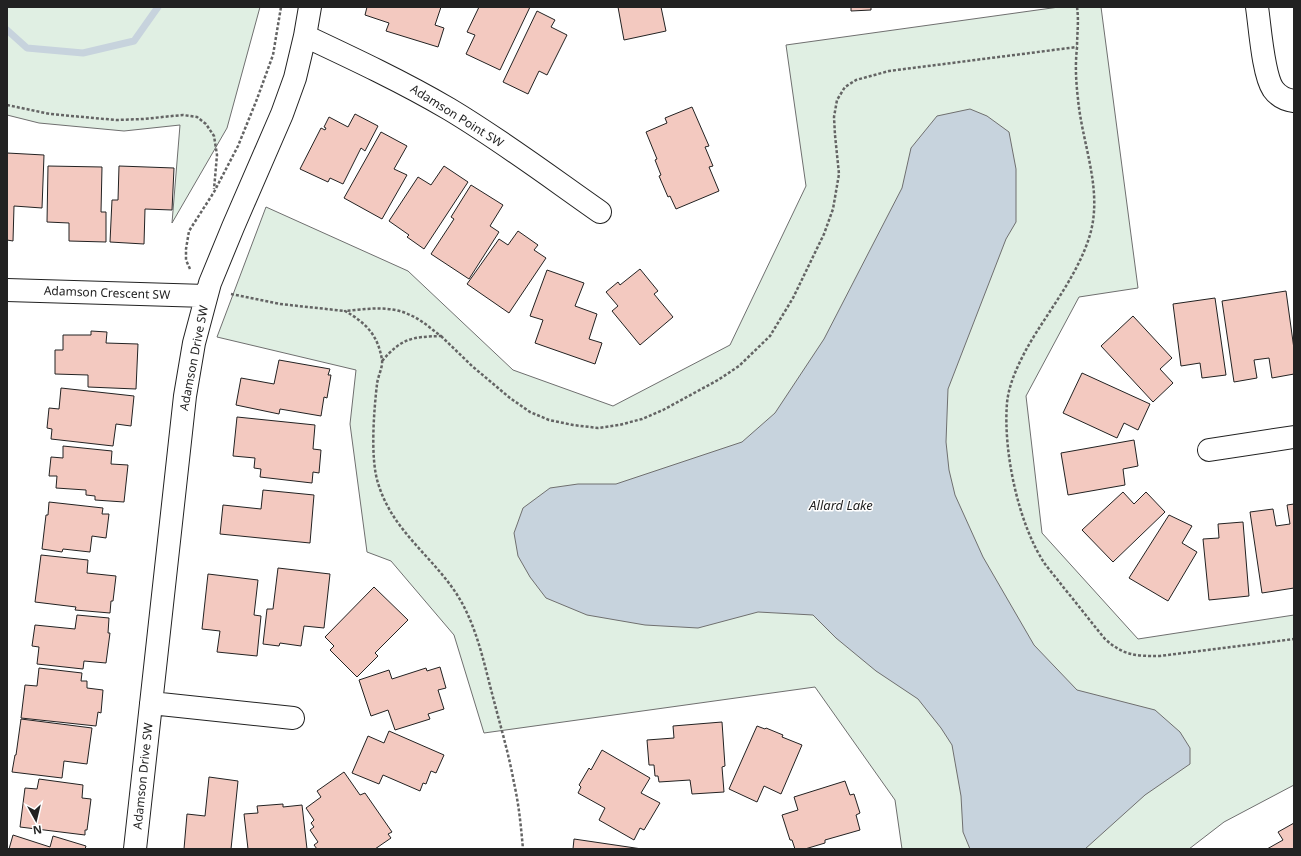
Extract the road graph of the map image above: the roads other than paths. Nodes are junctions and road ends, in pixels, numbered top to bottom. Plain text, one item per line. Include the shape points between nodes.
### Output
1 (310, 7) edge
2 (1257, 7) edge
3 (305, 36) junction
4 (1294, 101) edge
5 (600, 212) dead end
6 (7, 290) edge
7 (216, 294) junction
8 (1294, 437) edge
9 (1209, 450) dead end
10 (151, 703) junction
11 (293, 718) dead end
12 (135, 849) edge

1 - 3 street, Adamson Drive SW
2 - 4 street via 1269,82 1280,96
3 - 5 street, Adamson Point SW via 367,65 450,110 489,134
3 - 7 street, Adamson Drive SW via 295,78 282,114 233,226
6 - 7 street, Adamson Crescent SW
7 - 10 street, Adamson Drive SW via 194,343 185,396
8 - 9 street
10 - 11 street
10 - 12 street, Adamson Drive SW

